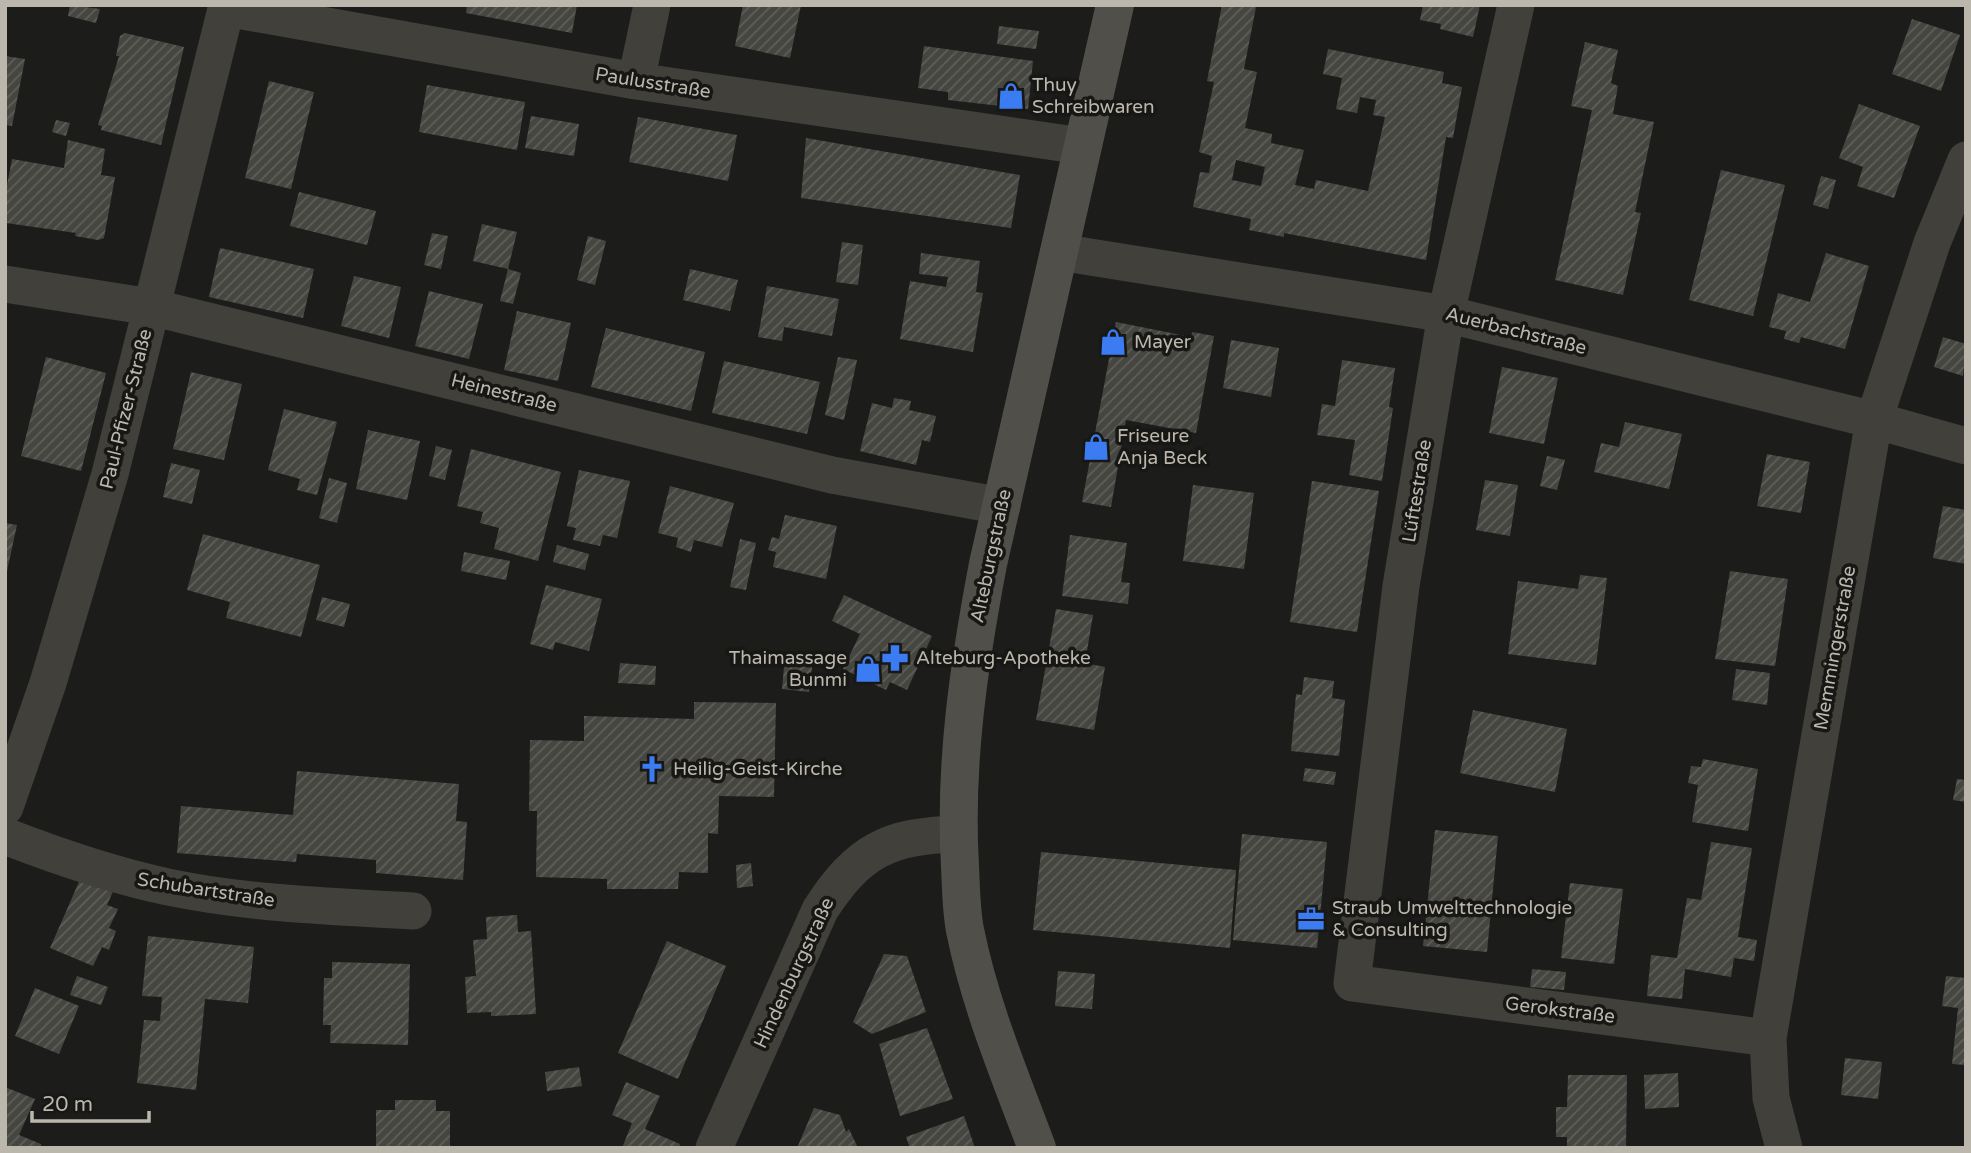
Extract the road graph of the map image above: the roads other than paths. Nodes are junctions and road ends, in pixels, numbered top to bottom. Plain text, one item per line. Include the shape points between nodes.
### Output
1 (652, 5) edge
2 (1115, 5) edge
3 (1516, 5) edge
4 (227, 6) edge
5 (636, 81) junction
6 (1082, 146) junction
7 (1966, 160) edge
8 (1059, 252) junction
9 (5, 284) edge
10 (151, 307) junction
11 (1446, 314) junction
12 (1874, 420) junction
13 (1966, 446) edge
14 (1002, 506) junction
15 (5, 807) edge
16 (958, 834) junction
17 (5, 836) edge
18 (413, 911) dead end
19 (1352, 983) joint
20 (1768, 1038) junction
21 (714, 1148) edge
22 (1037, 1148) edge
23 (1784, 1148) edge

1 - 5 street
2 - 6 main road, Alteburgstraße
3 - 11 street, Lüftestraße
4 - 5 street, Paulusstraße
4 - 10 street, Paul-Pfizer-Straße
5 - 6 street, Paulusstraße
6 - 8 main road, Alteburgstraße
7 - 12 street, Memmingerstraße via 1932,243
8 - 11 street, Auerbachstraße
8 - 14 main road, Alteburgstraße
9 - 10 street, Heinestraße
10 - 14 street, Heinestraße via 832,475
10 - 15 street, Paul-Pfizer-Straße via 94,535
11 - 12 street, Auerbachstraße
11 - 19 street, Lüftestraße via 1401,586
12 - 13 street, Auerbachstraße
12 - 20 street, Memmingerstraße
14 - 16 main road, Alteburgstraße via 969,674 959,766
16 - 21 street, Hindenburgstraße via 901,839 872,854 834,889 809,933
16 - 22 main road, Alteburgstraße via 965,930 979,991
17 - 18 street, Schubartstraße via 89,867 171,887 282,902
19 - 20 street, Gerokstraße
20 - 23 street, Memmingerstraße via 1772,1098

